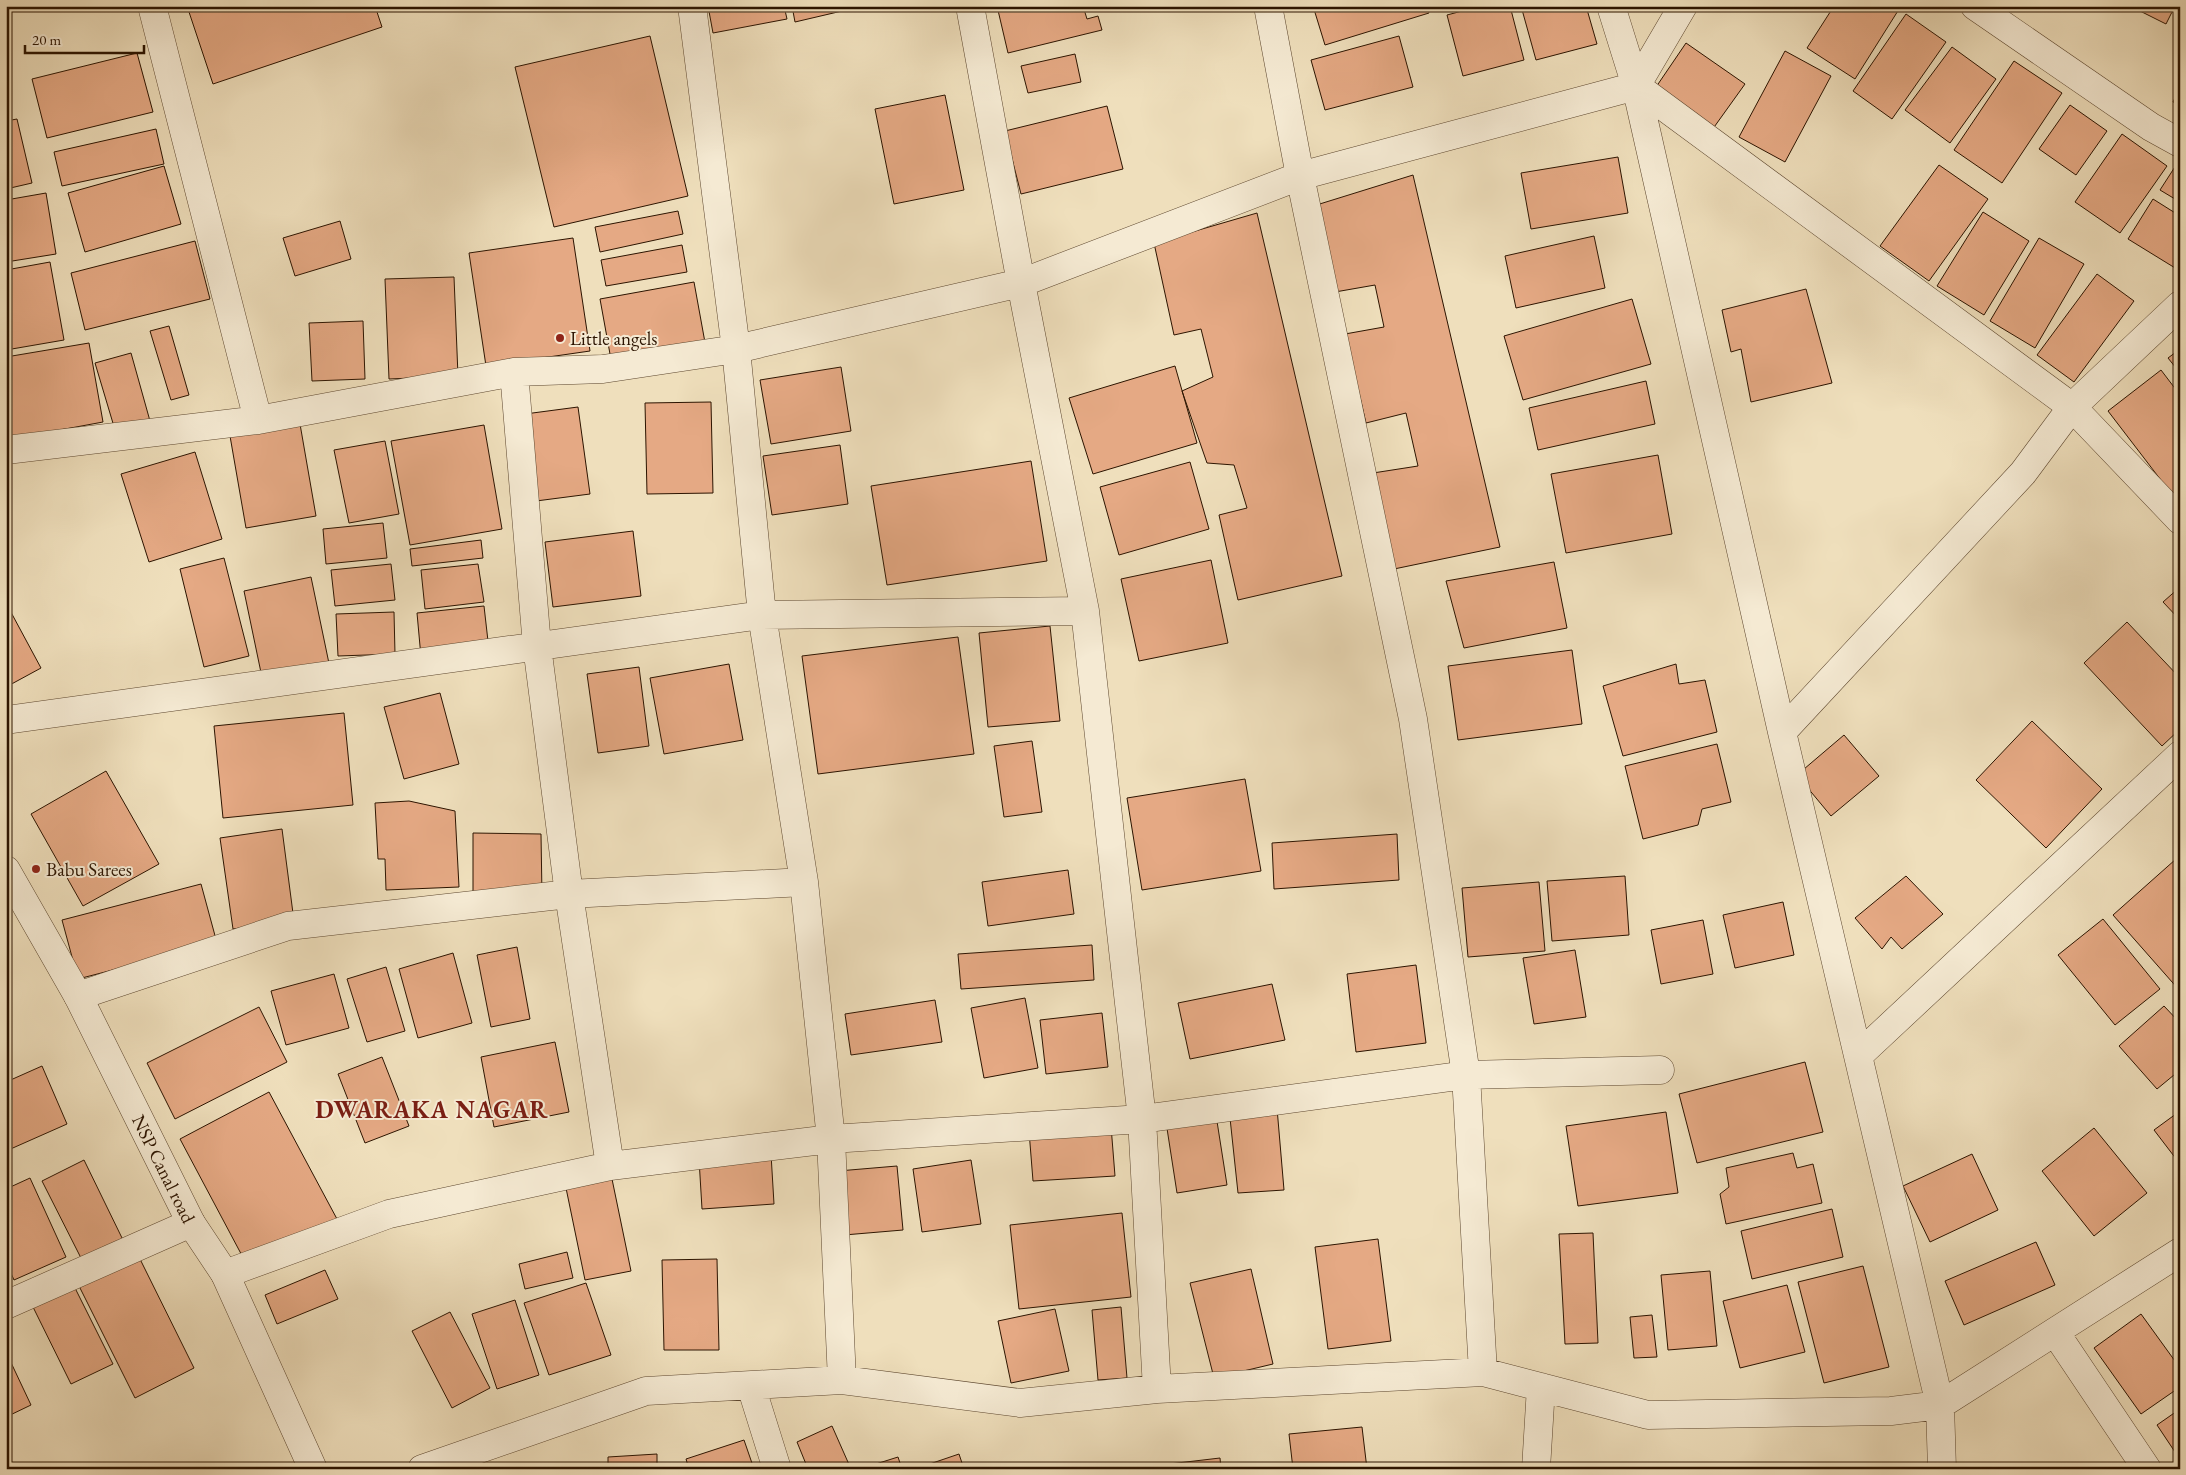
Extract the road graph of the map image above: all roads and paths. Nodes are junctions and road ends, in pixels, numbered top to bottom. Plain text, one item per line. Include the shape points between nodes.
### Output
1 (152, 6) edge
2 (692, 6) edge
3 (970, 6) edge
4 (1268, 6) edge
5 (1611, 6) edge
6 (1683, 6) edge
7 (1975, 6) edge
8 (1636, 86) junction
9 (2180, 142) edge
10 (1300, 176) junction
11 (1021, 283) junction
12 (2180, 305) edge
13 (736, 349) junction
14 (514, 372) junction
15 (2072, 407) junction
16 (258, 420) junction
17 (6, 450) edge
18 (2180, 520) edge
19 (1085, 611) junction
20 (762, 615) junction
21 (536, 646) junction
22 (6, 720) edge
23 (1782, 732) junction
24 (2180, 755) edge
25 (6, 870) edge
26 (804, 882) junction
27 (569, 894) junction
28 (78, 996) junction
29 (1859, 1055) junction
30 (1660, 1070) dead end
31 (1466, 1075) junction
32 (1142, 1119) junction
33 (831, 1139) junction
34 (610, 1166) junction
35 (191, 1223) junction
36 (2180, 1252) edge
37 (225, 1274) junction
38 (6, 1305) edge
39 (2055, 1332) junction
40 (1484, 1372) junction
41 (842, 1380) junction
42 (751, 1386) junction
43 (1541, 1387) junction
44 (1157, 1388) junction
45 (1940, 1404) junction
46 (314, 1469) edge
47 (422, 1469) edge
48 (777, 1469) edge
49 (1536, 1469) edge
50 (1942, 1469) edge
51 (2147, 1469) edge

1 - 16 street
2 - 13 street
3 - 11 street
4 - 10 street
5 - 8 street
6 - 8 street
7 - 9 street via 2151,127
8 - 10 street
8 - 15 street
8 - 23 street
10 - 11 street
10 - 31 street via 1413,720
11 - 13 street
11 - 19 street
12 - 15 street
13 - 14 street via 603,369
13 - 20 street
14 - 16 street
14 - 21 street
15 - 18 street
15 - 23 street via 2023,473
16 - 17 street
19 - 20 street
19 - 32 street
20 - 21 street
20 - 26 street
21 - 22 street
21 - 27 street
23 - 29 street
24 - 29 street
25 - 28 street, NSP Canal road
26 - 27 street
26 - 33 street
27 - 28 street via 288,926
27 - 34 street
28 - 35 street, NSP Canal road
29 - 45 street
30 - 31 street
31 - 32 street
31 - 40 street
32 - 33 street
32 - 44 street
33 - 34 street
33 - 41 street
34 - 37 street via 389,1214
35 - 37 street, NSP Canal road
35 - 38 street
36 - 39 street
37 - 46 street, NSP Canal road
39 - 45 street
39 - 51 street
40 - 43 street
40 - 44 street
41 - 42 street
41 - 44 street via 1020,1403
42 - 47 street via 646,1391
42 - 48 street
43 - 45 street via 1648,1415 1891,1411
43 - 49 street
45 - 50 street

